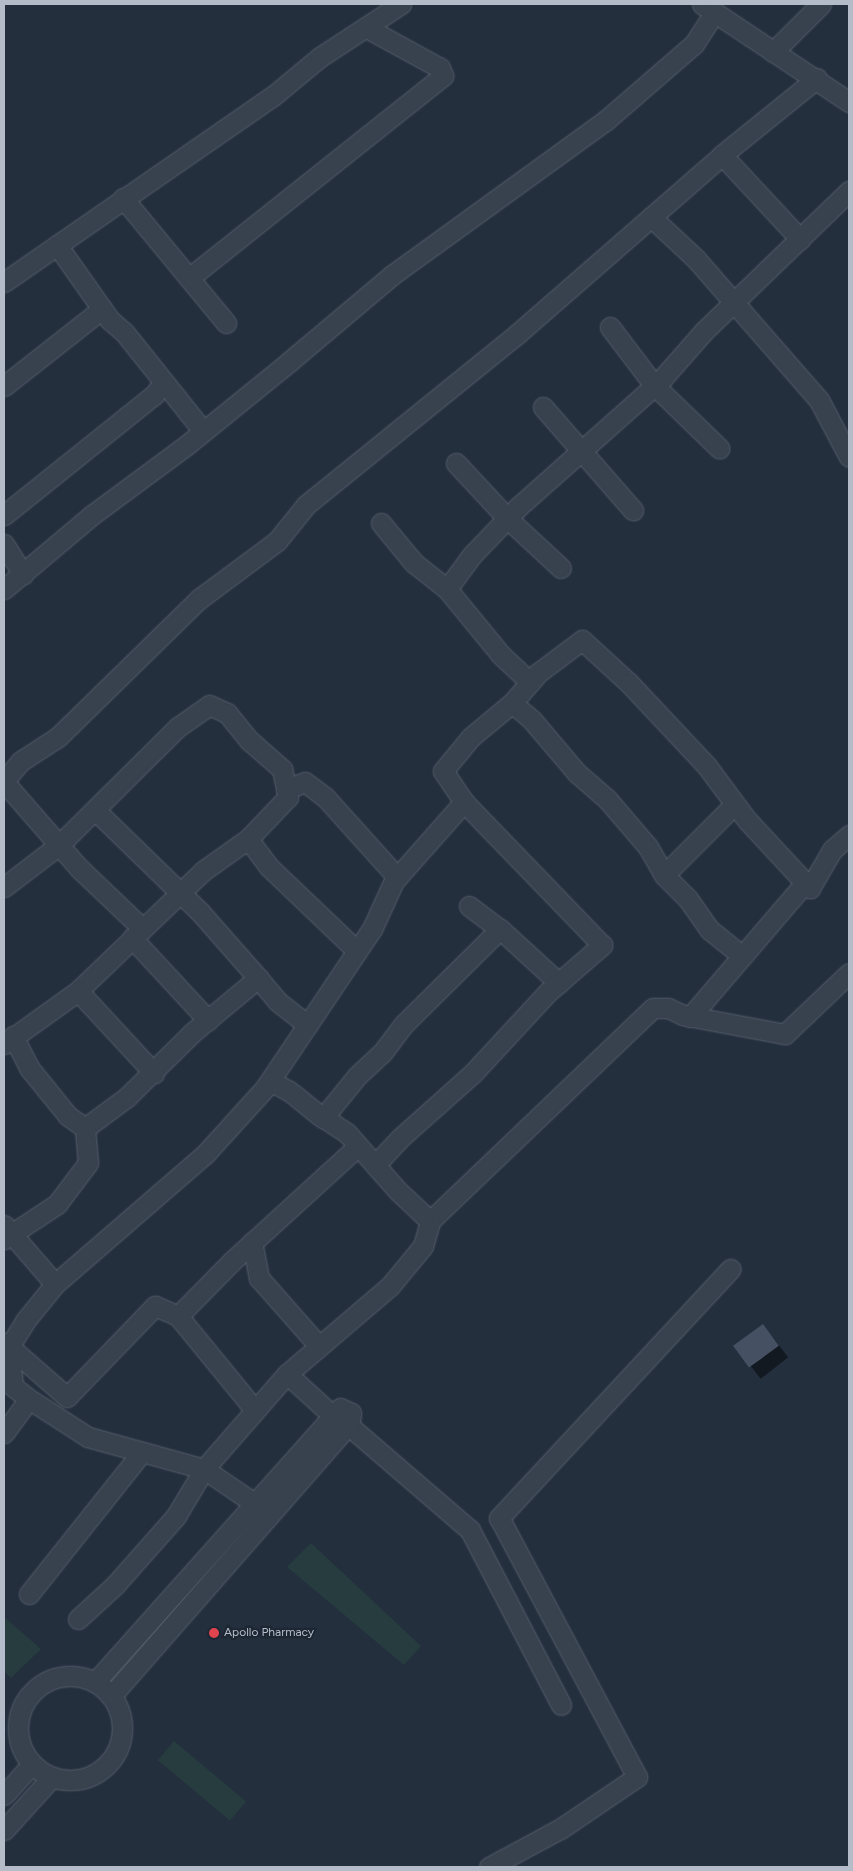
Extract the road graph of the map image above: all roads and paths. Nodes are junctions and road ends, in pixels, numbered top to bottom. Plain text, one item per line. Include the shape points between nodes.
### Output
1 (400, 4) edge
2 (821, 4) edge
3 (708, 8) edge
4 (367, 28) junction
5 (773, 52) junction
6 (817, 78) junction
7 (849, 102) edge
8 (722, 155) junction
9 (849, 191) edge
10 (123, 198) junction
11 (651, 217) junction
12 (800, 238) junction
13 (56, 245) junction
14 (189, 278) junction
15 (4, 282) edge
16 (733, 303) junction
17 (102, 308) junction
18 (226, 324) dead end
19 (610, 327) dead end
20 (163, 383) junction
21 (4, 386) edge
22 (654, 386) junction
23 (542, 407) dead end
24 (203, 431) junction
25 (719, 448) dead end
26 (580, 450) junction
27 (849, 457) edge
28 (456, 463) dead end
29 (633, 510) dead end
30 (4, 515) edge
31 (508, 518) junction
32 (380, 524) dead end
33 (4, 544) edge
34 (561, 568) dead end
35 (23, 574) junction
36 (4, 589) edge
37 (447, 589) junction
38 (530, 682) junction
39 (512, 703) junction
40 (4, 782) edge
41 (286, 789) junction
42 (464, 802) junction
43 (736, 804) junction
44 (94, 810) junction
45 (849, 835) edge
46 (248, 839) junction
47 (59, 845) junction
48 (664, 875) junction
49 (397, 877) junction
50 (805, 884) junction
51 (4, 887) edge
52 (179, 894) junction
53 (469, 906) dead end
54 (500, 929) junction
55 (137, 933) junction
56 (357, 951) junction
57 (741, 955) junction
58 (849, 973) edge
59 (258, 978) junction
60 (559, 983) junction
61 (78, 991) junction
62 (690, 1017) junction
63 (208, 1020) junction
64 (308, 1025) junction
65 (8, 1040) edge
66 (154, 1073) junction
67 (270, 1081) junction
68 (323, 1118) junction
69 (85, 1128) junction
70 (358, 1146) junction
71 (375, 1165) junction
72 (430, 1221) junction
73 (6, 1232) edge
74 (252, 1242) junction
75 (730, 1269) dead end
76 (55, 1284) junction
77 (178, 1316) junction
78 (6, 1344) edge
79 (319, 1346) junction
80 (287, 1374) junction
81 (8, 1382) edge
82 (67, 1397) junction
83 (30, 1400) junction
84 (255, 1410) junction
85 (340, 1420) junction
86 (63, 1421) junction
87 (4, 1433) edge
88 (141, 1453) junction
89 (204, 1469) junction
90 (255, 1502) junction
91 (271, 1515) junction
92 (29, 1594) dead end
93 (78, 1618) dead end
94 (96, 1681) junction
95 (111, 1696) junction
96 (561, 1705) dead end
97 (32, 1764) junction
98 (52, 1777) junction
99 (4, 1795) edge
100 (4, 1830) edge
101 (489, 1867) edge

1 - 4 street
2 - 5 street
3 - 5 street
3 - 24 street via 694,44 605,121 392,275
4 - 10 street via 320,57 273,96
4 - 14 street via 440,68 442,76
5 - 6 street
6 - 7 street
6 - 8 street
8 - 11 street
8 - 12 street
9 - 12 street
10 - 13 street
10 - 14 street
11 - 16 street via 696,259
11 - 40 street via 508,341 306,505 277,541 199,599 58,737 21,761
12 - 16 street
13 - 15 street
13 - 17 street
14 - 18 street
16 - 22 street
16 - 27 street via 819,400
17 - 20 street
17 - 21 street
19 - 22 street
20 - 24 street
20 - 30 street via 154,395
22 - 25 street
22 - 26 street
23 - 26 street
24 - 35 street via 92,515
26 - 29 street
26 - 31 street
28 - 31 street
31 - 34 street
31 - 37 street via 472,555
32 - 37 street via 414,563
33 - 35 street
35 - 36 street
37 - 38 street via 501,655
38 - 39 street
38 - 43 street via 582,640 629,683 706,765
39 - 42 street via 471,737 444,771
39 - 48 street via 532,720 577,773 607,799 648,847
40 - 47 street
41 - 44 street via 282,769 250,741 227,713 209,705 178,727
41 - 46 street via 288,797
41 - 49 street via 305,782 325,797
42 - 49 street
42 - 60 street via 602,944
43 - 48 street
43 - 50 street
44 - 47 street
44 - 52 street
45 - 50 street via 832,850 810,888
46 - 52 street via 203,871
46 - 56 street via 268,866
47 - 51 street
47 - 55 street
48 - 57 street via 688,899 710,930
49 - 56 street via 372,929
50 - 57 street
52 - 55 street
52 - 59 street via 230,944
53 - 54 street
54 - 60 street
54 - 68 street via 404,1024
55 - 61 street
55 - 63 street
56 - 64 street
57 - 62 street
58 - 62 street via 785,1034
59 - 63 street
59 - 64 street via 277,1001
60 - 71 street via 473,1073 399,1139
61 - 65 street
61 - 66 street
62 - 72 street via 668,1008 653,1008 640,1017
63 - 66 street
64 - 67 street
65 - 69 street via 68,1116
66 - 69 street
67 - 68 street via 289,1090
67 - 76 street via 206,1153
68 - 70 street via 347,1133
69 - 73 street via 88,1163 57,1204
70 - 71 street
70 - 74 street
71 - 72 street
72 - 79 street via 424,1246 390,1286
73 - 76 street
74 - 77 street
74 - 79 street via 260,1278
75 - 101 street via 499,1518 637,1777 560,1829
76 - 78 street
77 - 82 street via 156,1306
77 - 84 street
78 - 81 street
78 - 82 street
79 - 80 street
80 - 84 street
80 - 85 street
81 - 83 street
82 - 86 street
83 - 86 street
83 - 87 street
84 - 89 street
85 - 90 street
85 - 91 street
85 - 96 street via 470,1530
86 - 88 street via 88,1437
88 - 89 street
88 - 92 street
89 - 90 street
89 - 93 street via 176,1516 115,1585
90 - 91 street
90 - 94 street
91 - 95 street
94 - 95 street
94 - 97 street via 64,1675 42,1682 25,1699 17,1721 20,1744
95 - 98 street via 120,1711 122,1734 114,1756 97,1773 75,1780
97 - 98 street
97 - 99 street
98 - 100 street

